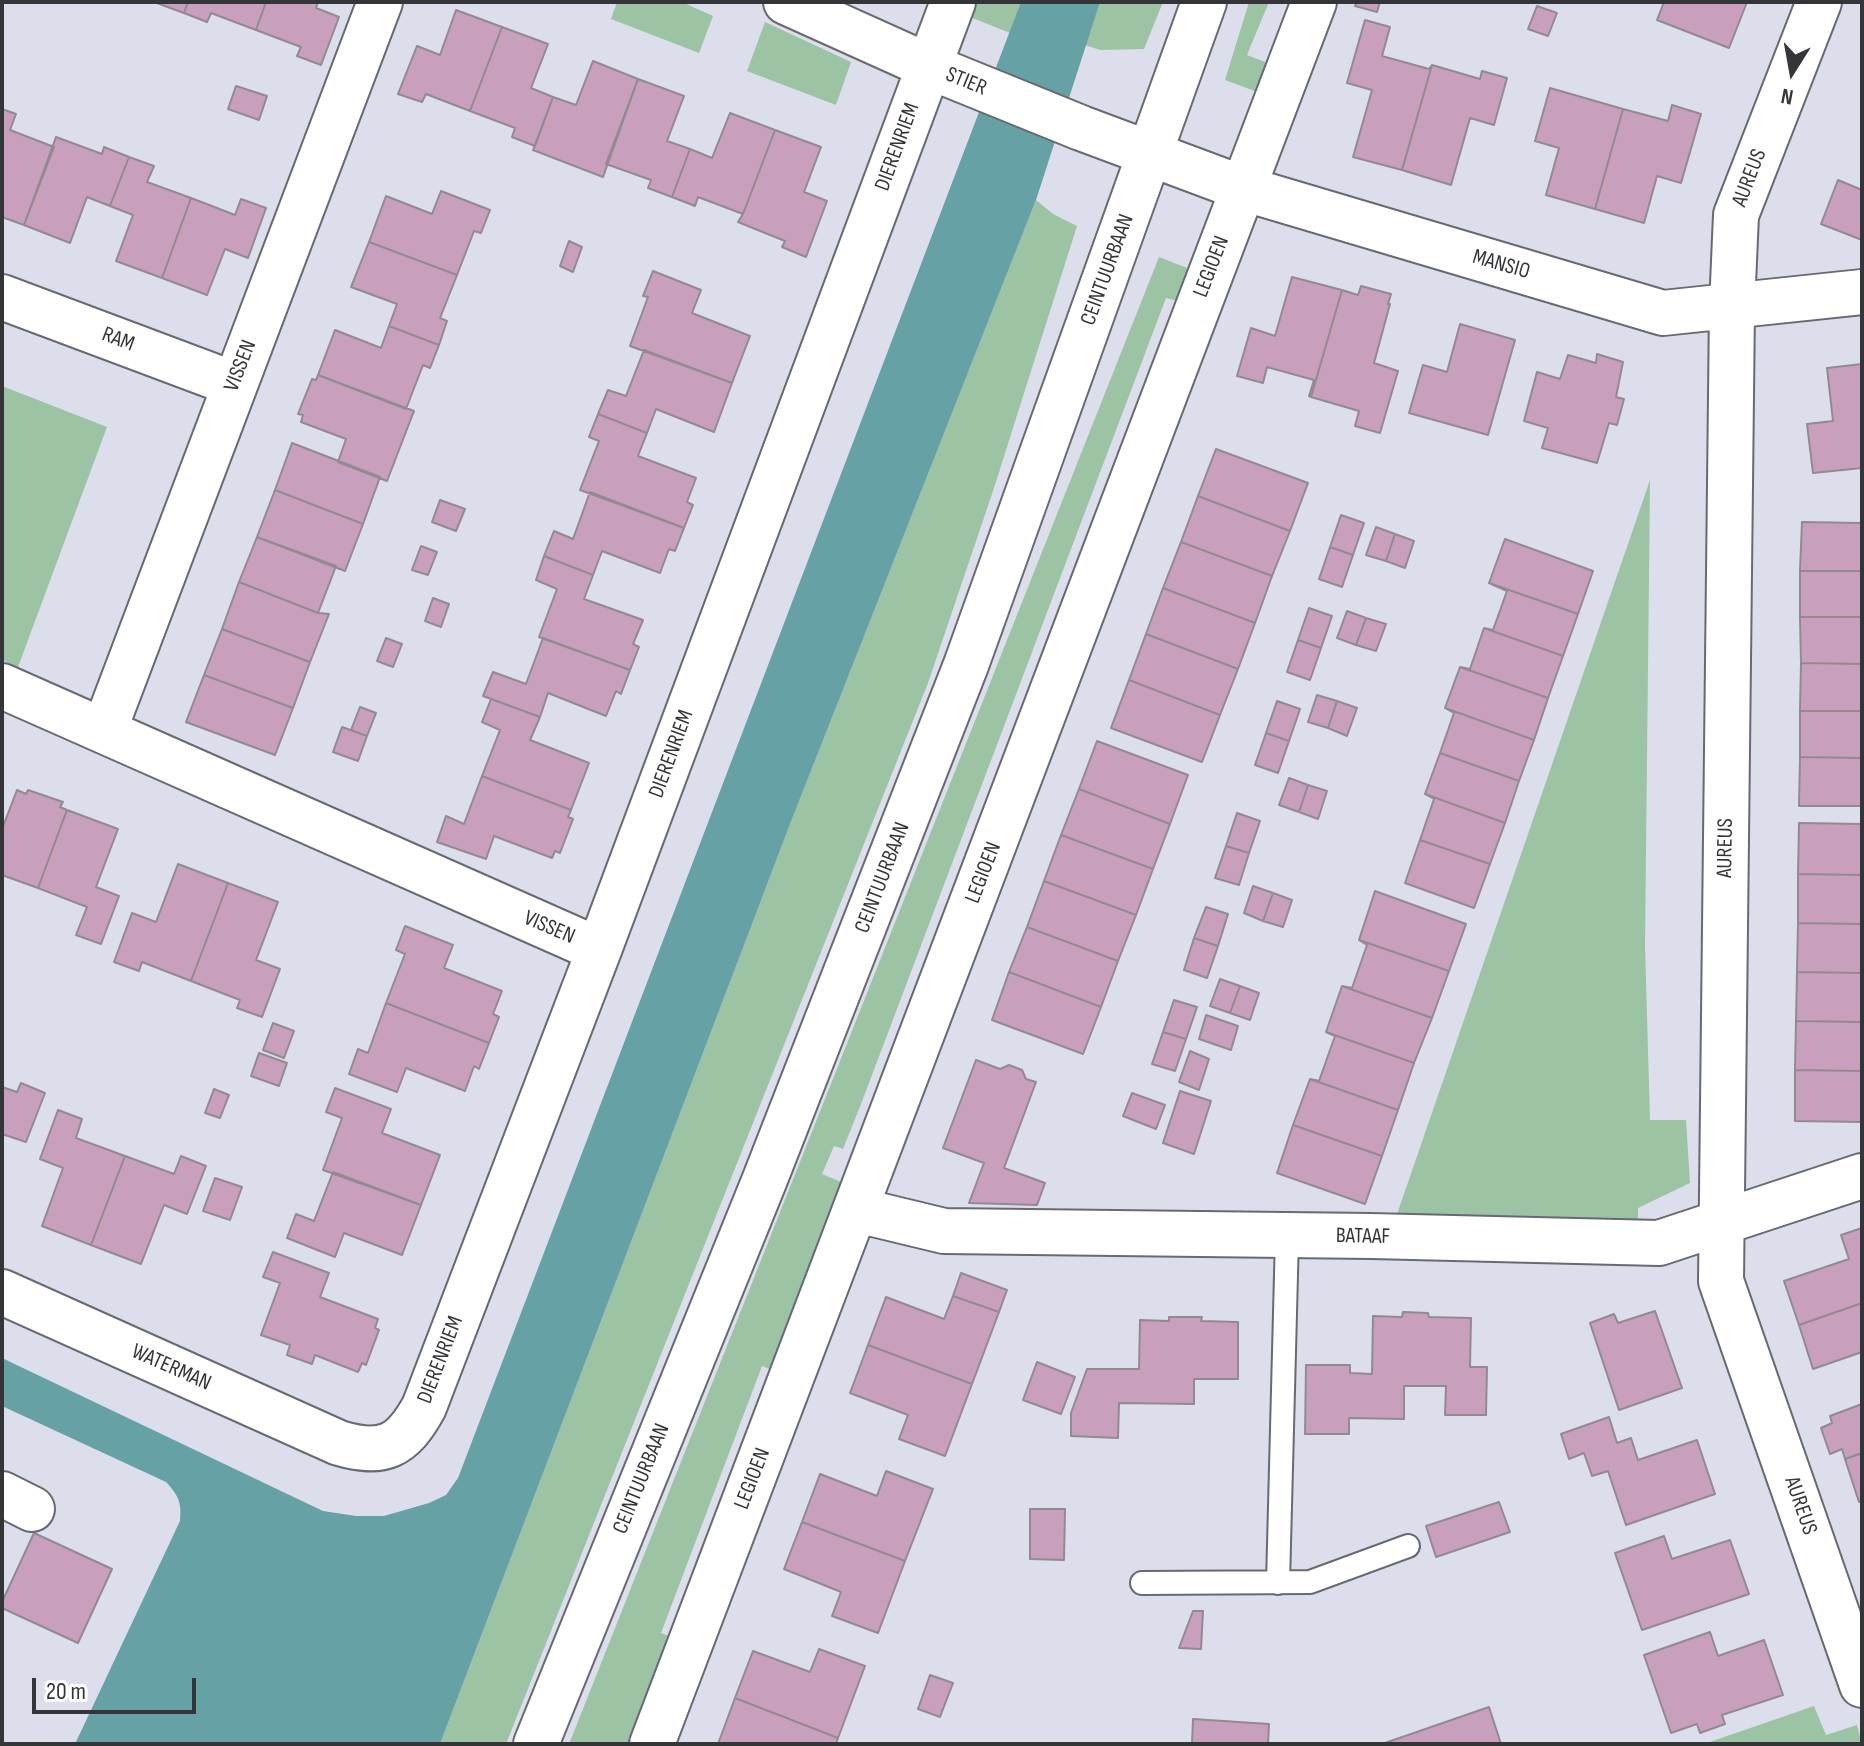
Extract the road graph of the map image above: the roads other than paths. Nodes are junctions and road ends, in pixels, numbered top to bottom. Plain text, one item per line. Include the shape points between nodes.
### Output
1 (380, 2) edge
2 (786, 2) edge
3 (953, 2) edge
4 (1204, 2) edge
5 (1314, 2) edge
6 (1819, 2) edge
7 (928, 66) junction
8 (1150, 154) junction
9 (1242, 188) junction
10 (1862, 292) edge
11 (2, 297) edge
12 (1732, 307) junction
13 (234, 384) junction
14 (2, 686) edge
15 (104, 731) junction
16 (599, 950) junction
17 (1862, 1176) edge
18 (857, 1210) junction
19 (1721, 1224) junction
20 (1287, 1236) junction
21 (2, 1292) edge
22 (339, 1443) joint
23 (1408, 1546) dead end
24 (1142, 1583) dead end
25 (1278, 1583) junction
26 (1862, 1685) edge
27 (536, 1744) edge
28 (652, 1744) edge

1 - 13 street, VISSEN
2 - 7 street, STIER
3 - 7 street, DIERENRIEM
4 - 8 street, CEINTUURBAAN
5 - 9 street, LEGIOEN
6 - 12 street, AUREUS via 1736,215
7 - 8 street, STIER
7 - 16 street, DIERENRIEM
8 - 9 street, MANSIO
8 - 27 street, CEINTUURBAAN via 966,665
9 - 12 street, MANSIO via 1663,313
9 - 18 street, LEGIOEN
10 - 12 street, MANSIO
11 - 13 street, RAM
12 - 19 street, AUREUS
13 - 15 street, VISSEN
14 - 15 street, VISSEN
15 - 16 street, VISSEN
16 - 22 street, DIERENRIEM via 424,1407 403,1438 389,1446 359,1449
17 - 19 street, BATAAF
18 - 20 street, BATAAF via 944,1231
18 - 28 street, LEGIOEN
19 - 20 street, BATAAF via 1659,1243
19 - 26 street, AUREUS via 1721,1281
20 - 25 lane
21 - 22 street, WATERMAN
23 - 25 lane via 1310,1582
24 - 25 lane

